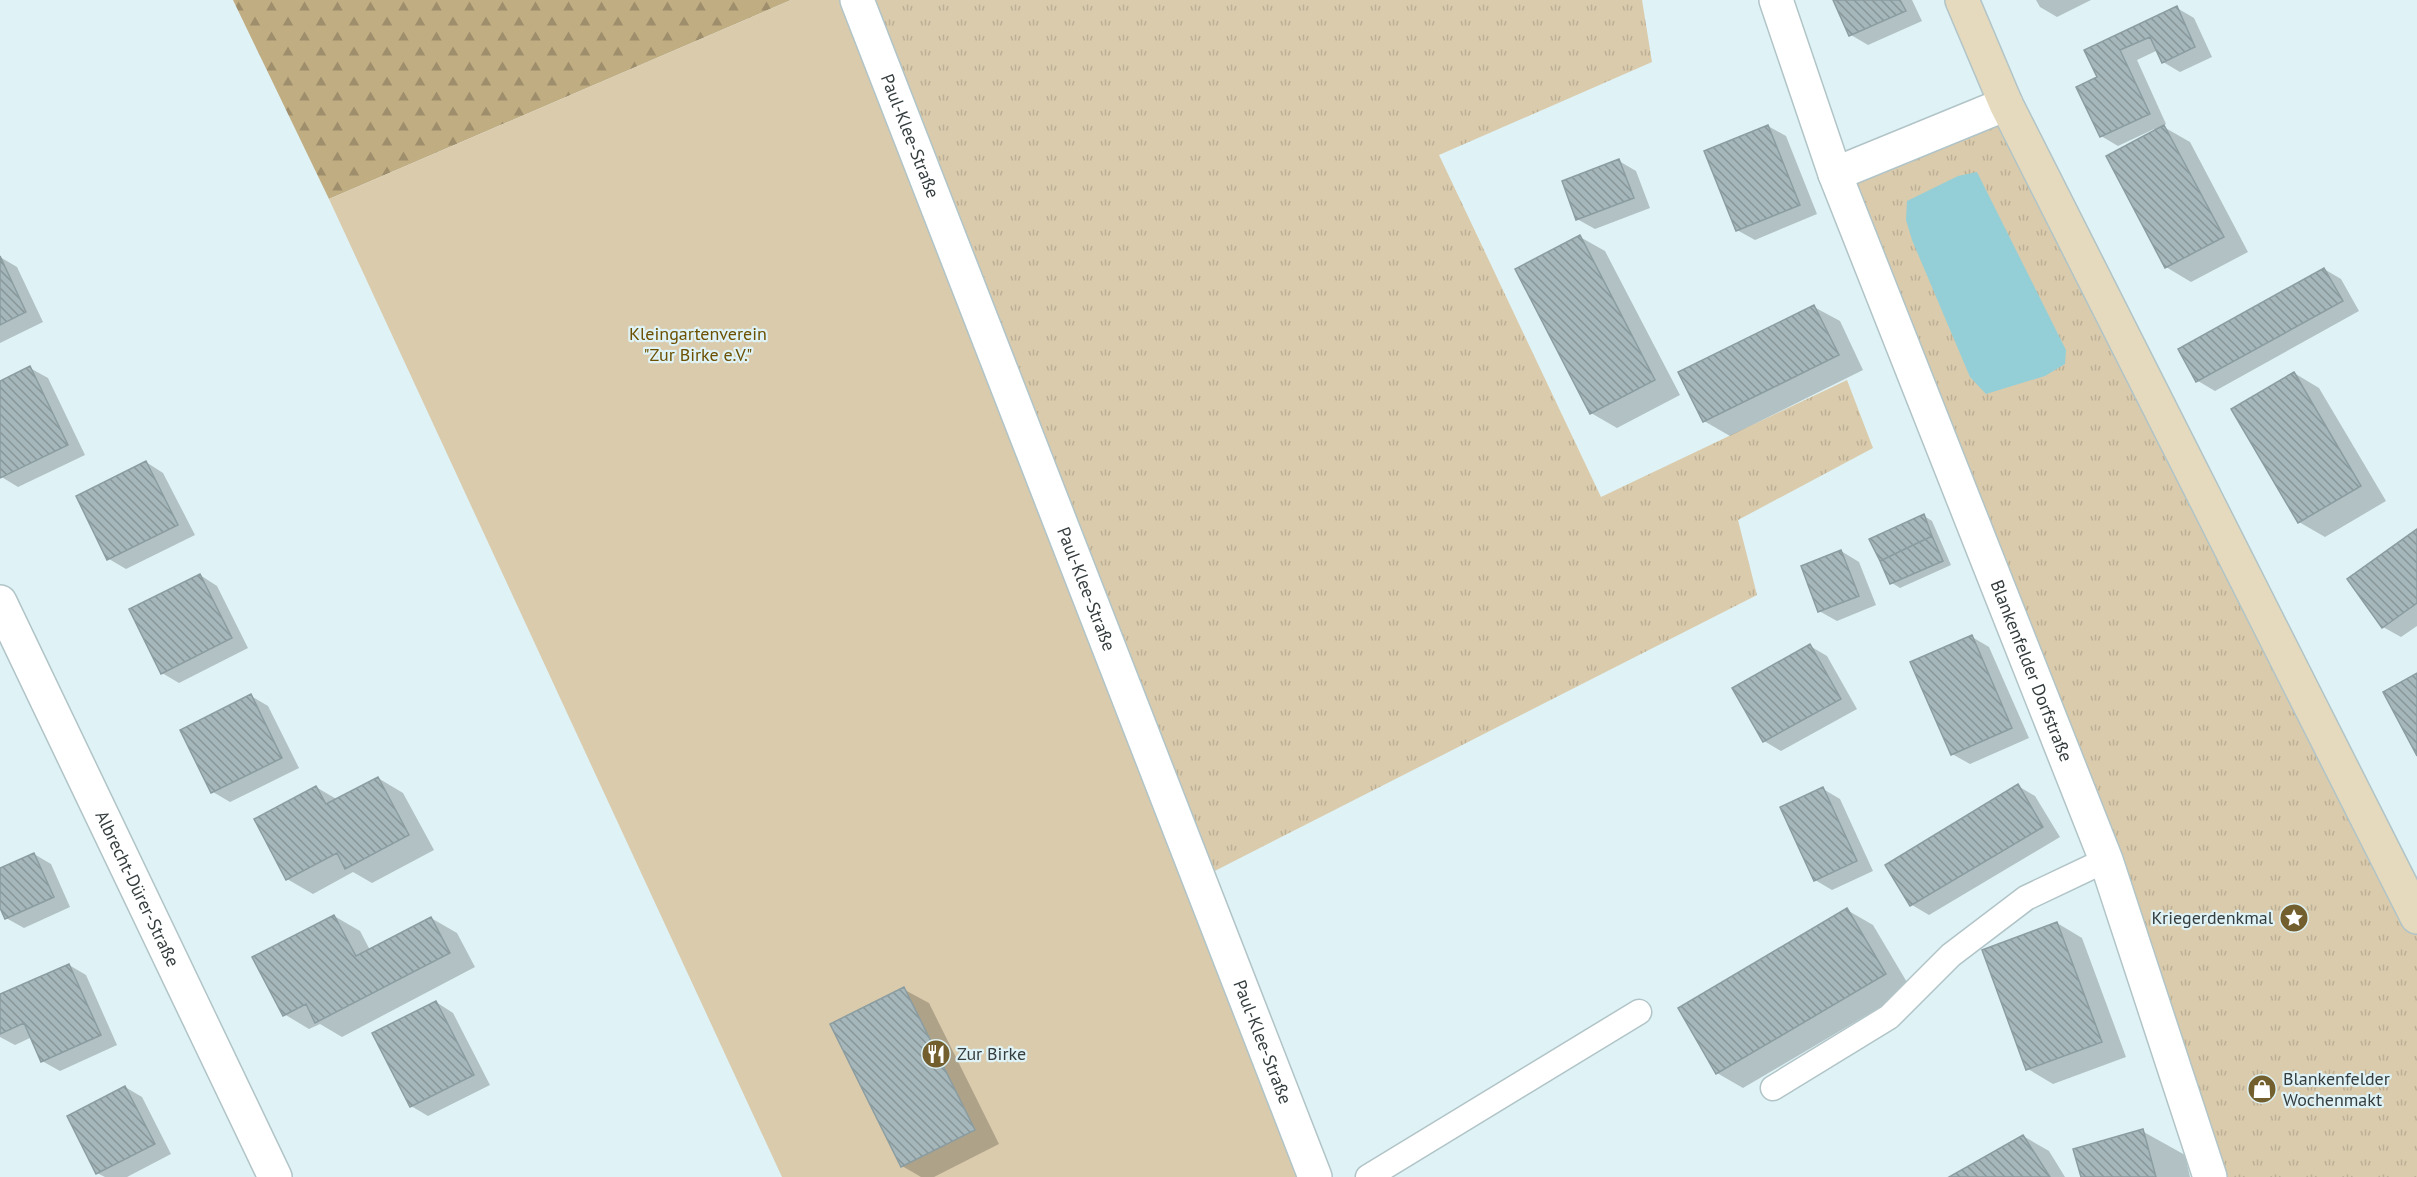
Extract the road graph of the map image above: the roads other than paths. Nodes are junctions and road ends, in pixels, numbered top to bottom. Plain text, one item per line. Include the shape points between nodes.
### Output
1 (857, 0) edge
2 (1776, 0) edge
3 (1962, 0) edge
4 (2006, 104) junction
5 (1835, 174) junction
6 (0, 602) edge
7 (2106, 860) junction
8 (2417, 917) edge
9 (1638, 1012) dead end
10 (1773, 1088) dead end
11 (275, 1177) edge
12 (1315, 1177) edge
13 (1368, 1177) edge
14 (2210, 1177) edge

1 - 12 street, Paul-Klee-Straße
2 - 5 street, Blankenfelder Dorfstraße
3 - 4 main road
4 - 5 street
4 - 8 main road
5 - 7 street, Blankenfelder Dorfstraße
6 - 11 street, Albrecht-Dürer-Straße
7 - 10 lane via 2026,898 1951,955 1889,1017
7 - 14 street, Blankenfelder Dorfstraße
9 - 13 lane

